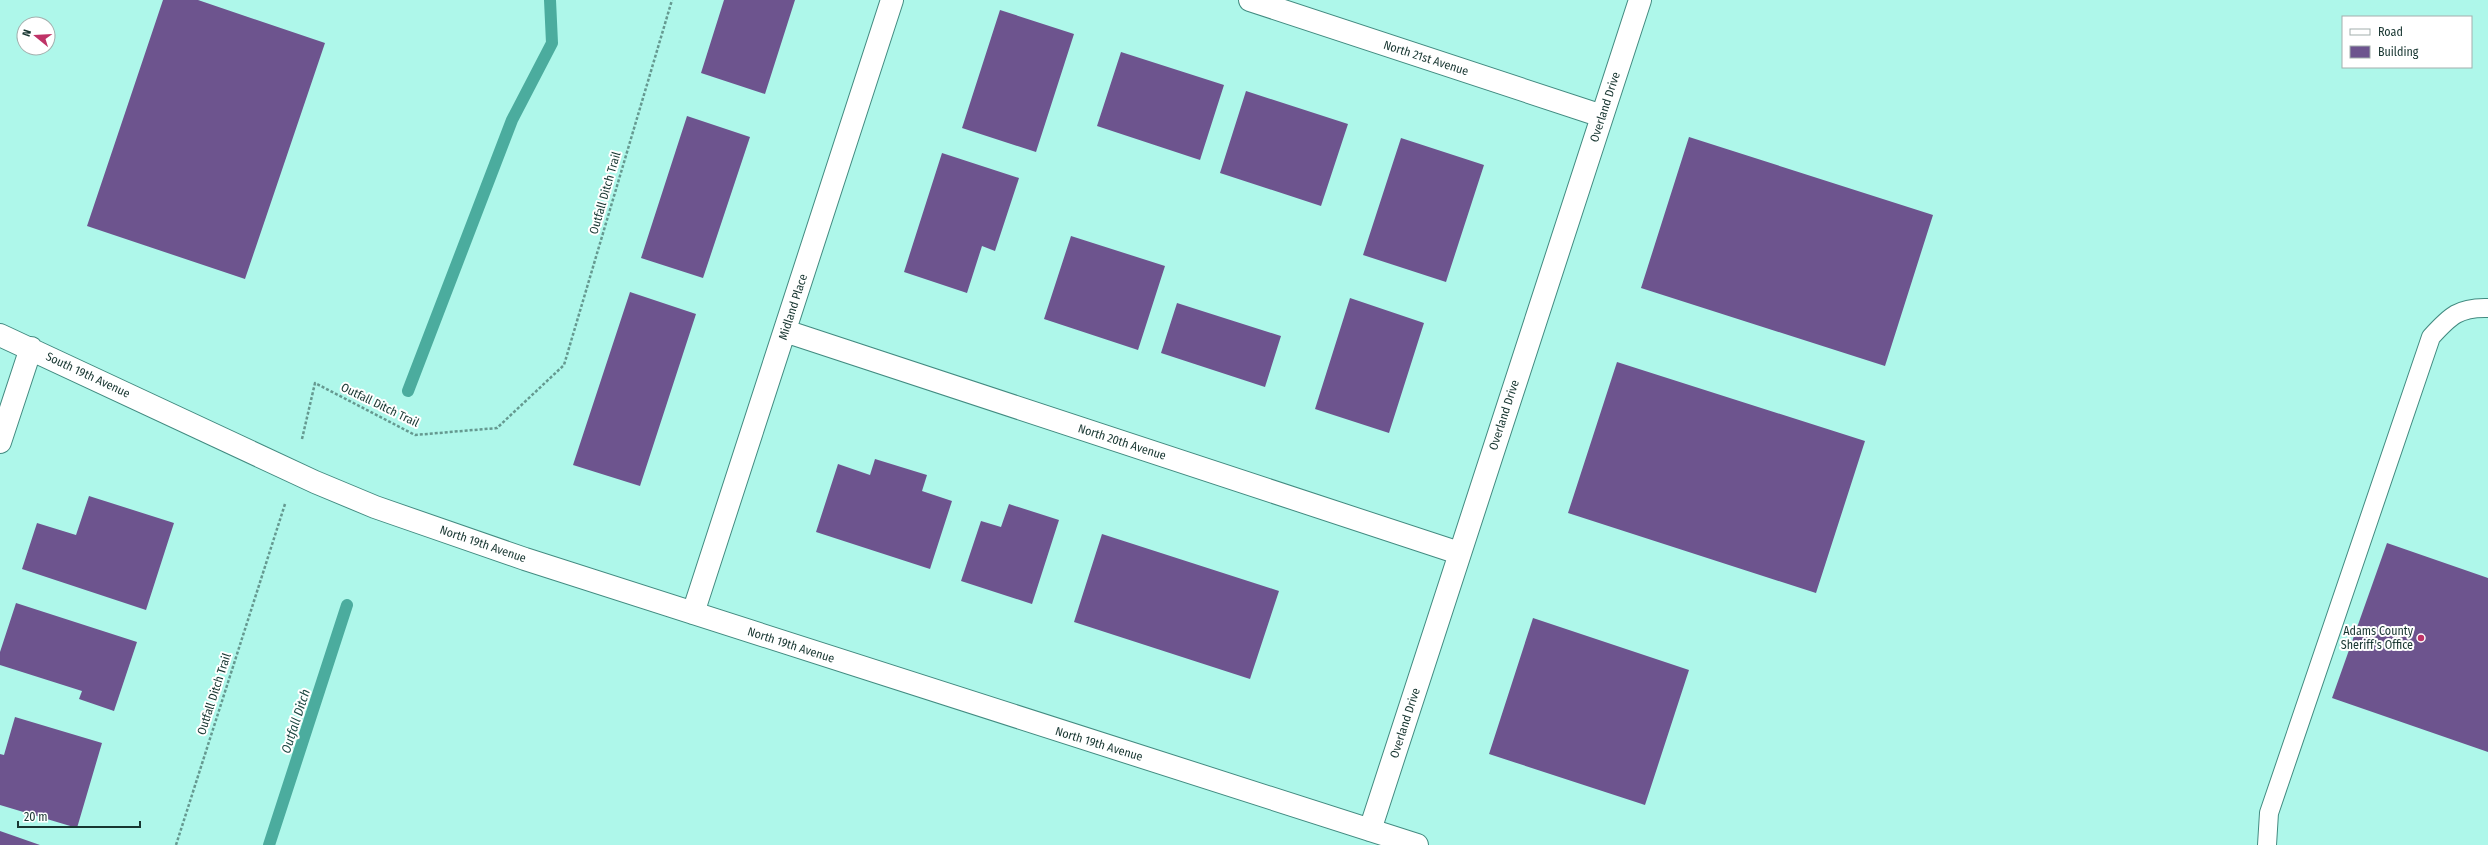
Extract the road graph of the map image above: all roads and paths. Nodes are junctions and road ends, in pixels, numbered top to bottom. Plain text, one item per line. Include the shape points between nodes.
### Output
1 (672, 0) edge
2 (892, 0) edge
3 (1250, 0) edge
4 (1640, 0) edge
5 (1602, 116) junction
6 (2488, 308) edge
7 (785, 331) junction
8 (0, 335) edge
9 (31, 348) junction
10 (176, 417) joint
11 (0, 442) edge
12 (295, 473) junction
13 (1459, 553) junction
14 (693, 613) junction
15 (1370, 830) junction
16 (176, 845) edge
17 (1416, 845) edge
18 (2267, 845) edge

1 - 12 path, Outfall Ditch Trail via 564,365 497,428 415,435 315,383
2 - 7 street, Midland Place
3 - 5 street, North 21st Avenue
4 - 5 street, Overland Drive
5 - 13 street, Overland Drive
6 - 18 lane via 2469,307 2448,318 2431,337 2269,813
7 - 13 street, North 20th Avenue
7 - 14 street, Midland Place
8 - 9 street, South 19th Avenue
9 - 10 street, South 19th Avenue
9 - 11 street
10 - 12 street, North 19th Avenue
12 - 14 street, North 19th Avenue via 375,507
12 - 16 path, Outfall Ditch Trail
13 - 15 street, Overland Drive
14 - 15 street, North 19th Avenue
15 - 17 street, North 19th Avenue

